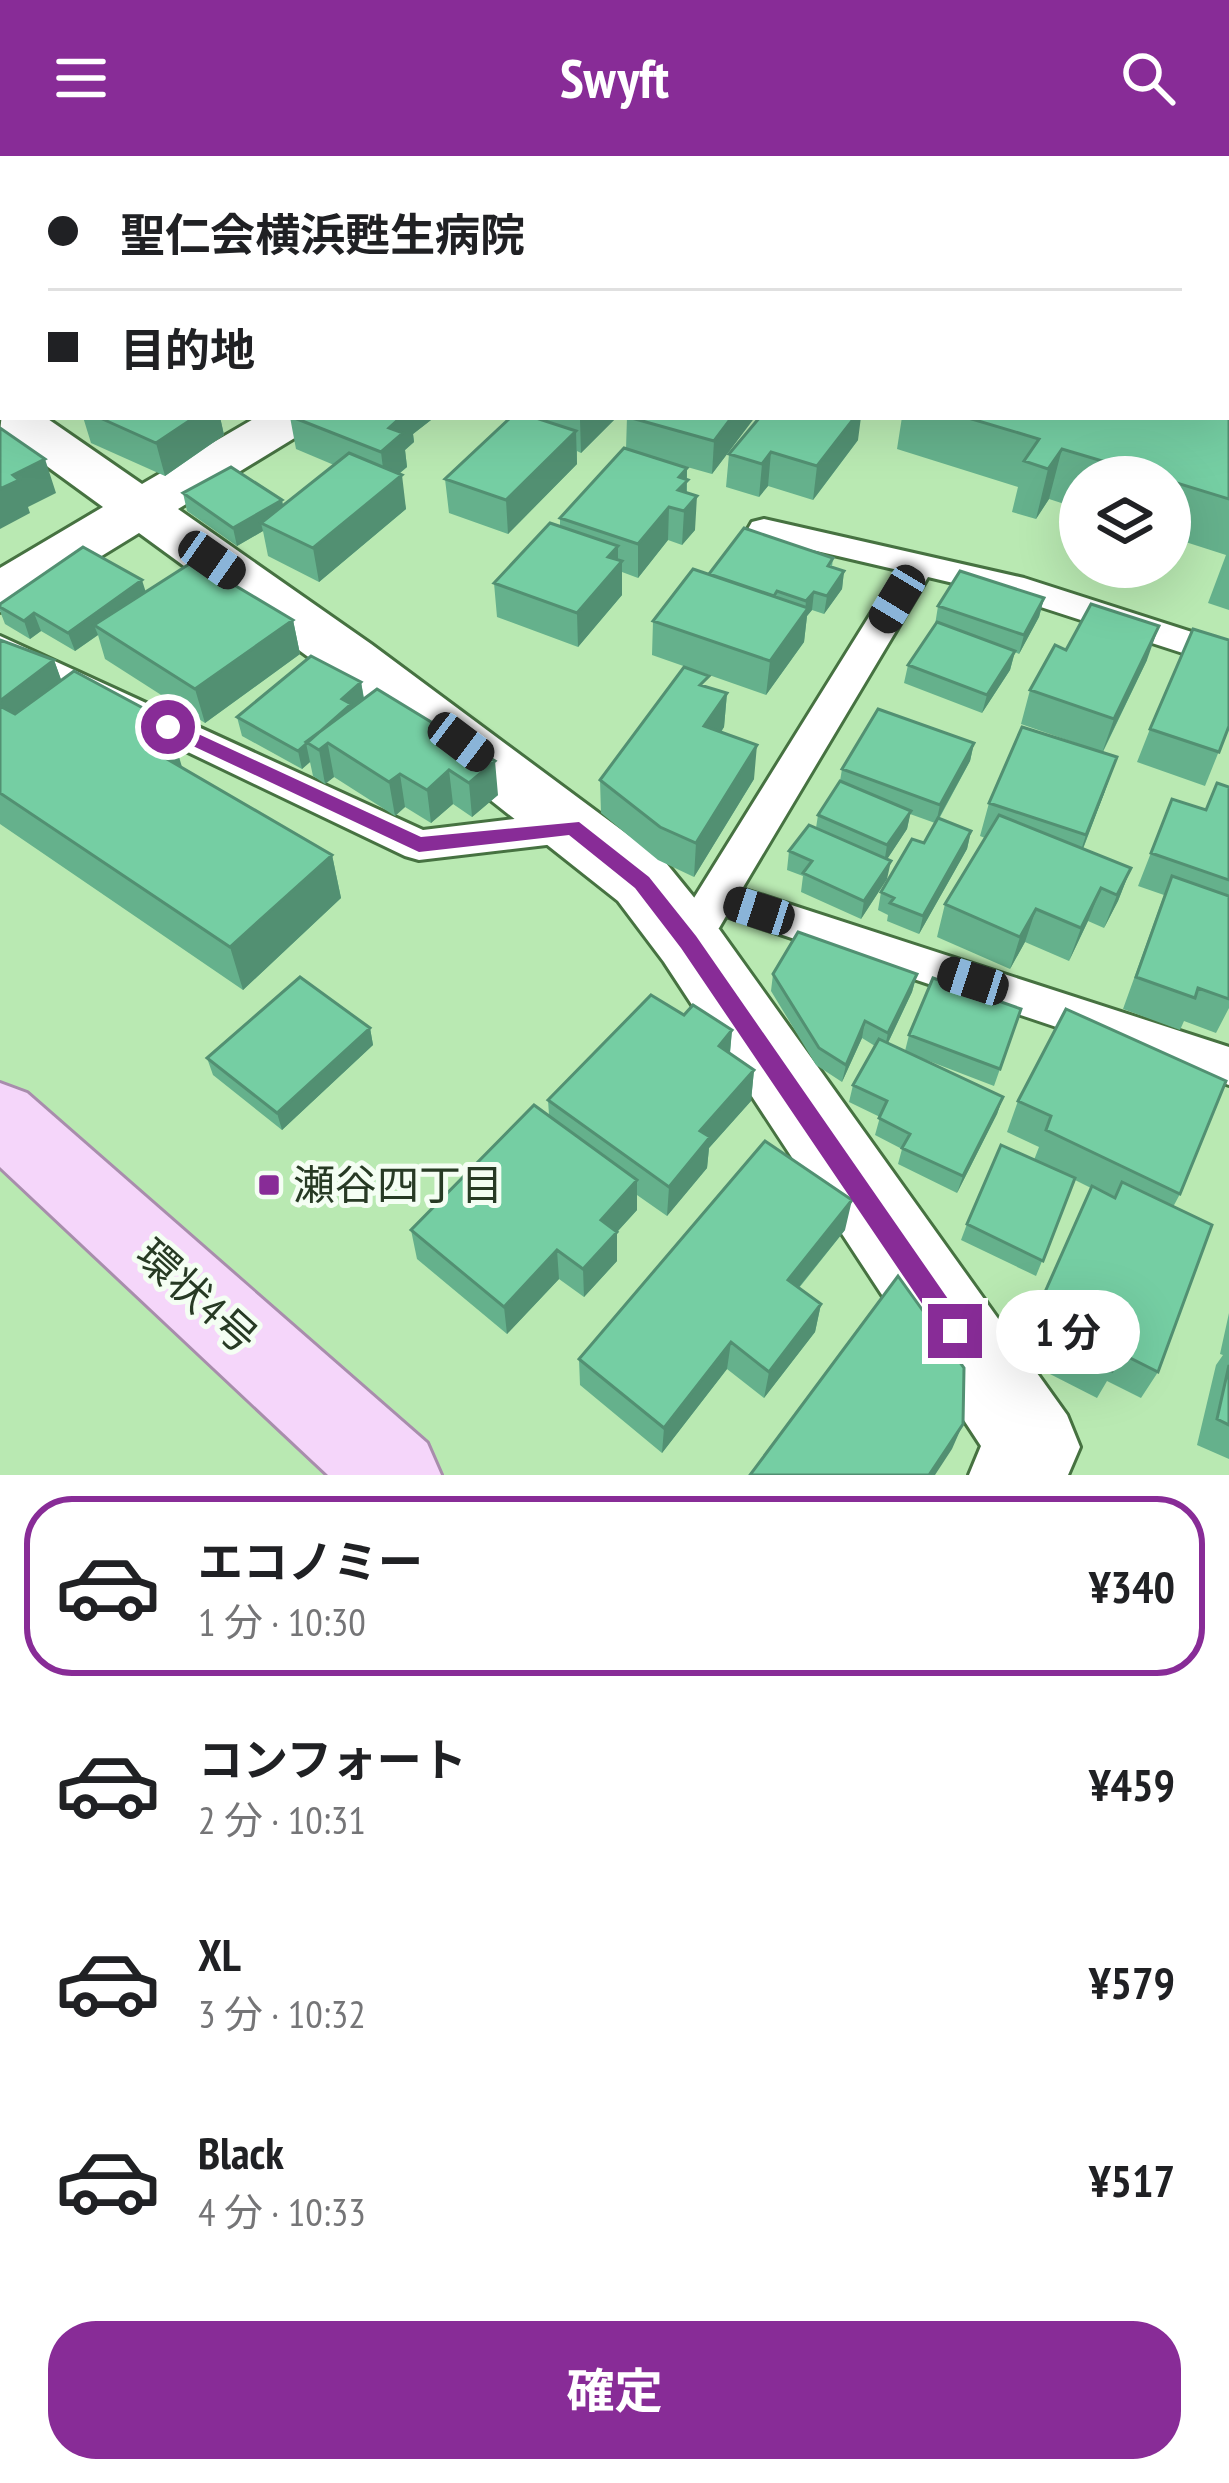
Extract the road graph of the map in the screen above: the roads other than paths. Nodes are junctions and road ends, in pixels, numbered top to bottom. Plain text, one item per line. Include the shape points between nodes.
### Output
1 (16, 420) edge
2 (288, 420) edge
3 (143, 511) junction
4 (764, 529) edge
5 (920, 562) junction
6 (0, 592) edge
7 (0, 648) edge
8 (1229, 656) edge
9 (572, 827) junction
10 (702, 919) junction
11 (1229, 1066) edge
12 (0, 1117) edge
13 (1035, 1466) edge
14 (394, 1475) edge

1 - 3 street
2 - 3 street
3 - 6 street
3 - 9 street
4 - 5 lane
5 - 8 lane
5 - 10 lane
7 - 9 lane via 419,845
9 - 10 street
10 - 11 lane
10 - 13 street
12 - 14 main road, 環状4号

